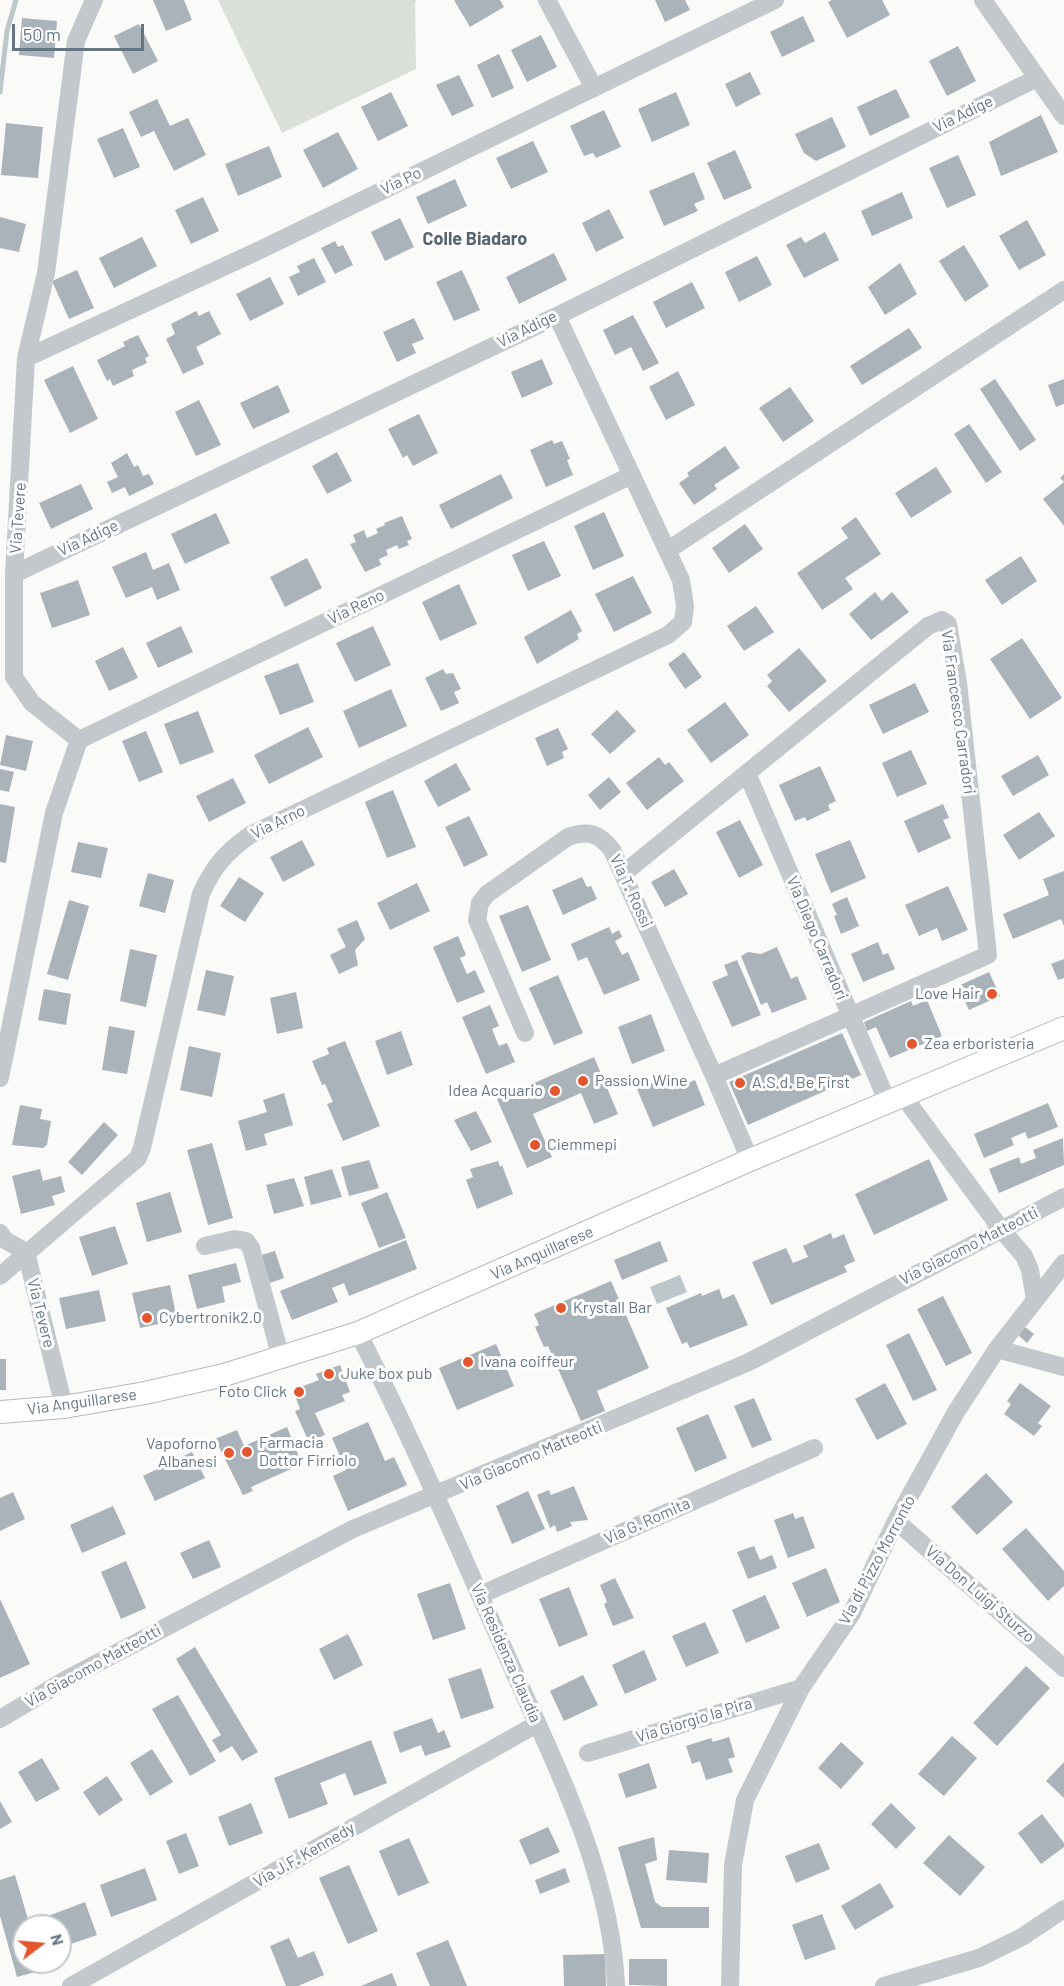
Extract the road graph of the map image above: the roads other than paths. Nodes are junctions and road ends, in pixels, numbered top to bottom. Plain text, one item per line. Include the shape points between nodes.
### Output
1 (94, 0) edge
2 (547, 0) edge
3 (775, 0) edge
4 (983, 0) edge
5 (1037, 78) junction
6 (594, 88) junction
7 (1064, 116) edge
8 (1064, 290) edge
9 (557, 316) junction
10 (26, 358) junction
11 (632, 475) junction
12 (668, 550) junction
13 (14, 574) junction
14 (79, 740) junction
15 (747, 773) junction
16 (624, 873) junction
17 (850, 1016) junction
18 (1064, 1028) edge
19 (525, 1033) dead end
20 (714, 1076) junction
21 (0, 1078) edge
22 (896, 1100) junction
23 (750, 1160) junction
24 (1064, 1197) edge
25 (1001, 1229) junction
26 (0, 1233) edge
27 (205, 1246) dead end
28 (26, 1252) junction
29 (1064, 1263) edge
30 (0, 1276) edge
31 (1035, 1300) junction
32 (358, 1333) junction
33 (997, 1350) junction
34 (280, 1358) junction
35 (1064, 1367) edge
36 (64, 1407) junction
37 (0, 1412) edge
38 (814, 1448) dead end
39 (436, 1495) junction
40 (896, 1521) junction
41 (480, 1595) junction
42 (1064, 1668) edge
43 (801, 1688) junction
44 (0, 1719) edge
45 (537, 1724) junction
46 (588, 1753) dead end
47 (1064, 1909) edge
48 (71, 1986) edge
49 (616, 1986) edge
50 (730, 1986) edge
51 (884, 1986) edge

1 - 10 street, Via Tevere via 76,41 46,273
2 - 6 street
3 - 6 street, Via Po
4 - 5 street
5 - 7 street
5 - 9 street, Via Adige
6 - 10 street, Via Po
8 - 12 street
9 - 11 street
9 - 13 street, Via Adige
10 - 13 street, Via Tevere
11 - 12 street
11 - 14 street, Via Reno
12 - 28 street, Via Arno via 684,595 683,622 678,629 250,835 228,850 213,868 201,894 138,1158
13 - 14 street, Via Tevere via 14,677 32,704
14 - 21 street via 54,813
15 - 16 street, Via Francesco Carradori
15 - 17 street, Via Diego Carradori
15 - 17 street, Via Francesco Carradori via 928,626 942,620 948,624 988,955
16 - 19 street, Via T. Rossi via 604,840 581,832 568,837 480,903 477,920
16 - 20 street, Via T. Rossi
17 - 20 street
17 - 22 street, Via Diego Carradori
18 - 22 main road, Via Anguillarese
20 - 23 street, Via T. Rossi
22 - 23 main road, Via Anguillarese
22 - 25 street, Via Diego Carradori
23 - 32 main road, Via Anguillarese
24 - 25 street, Via Giacomo Matteotti
25 - 31 street, Via Diego Carradori via 1024,1256
25 - 39 street, Via Giacomo Matteotti via 749,1362
26 - 28 street
27 - 34 street via 235,1239 246,1241 251,1248
28 - 30 street
28 - 36 street, Via Tevere
29 - 31 street, Via di Pizzo Morronto
31 - 33 street, Via di Pizzo Morronto
32 - 34 main road, Via Anguillarese
32 - 39 street, Via Residenza Claudia
33 - 35 street
33 - 40 street, Via di Pizzo Morronto via 956,1412
34 - 36 main road, Via Anguillarese via 145,1393
36 - 37 main road, Via Anguillarese
38 - 41 street, Via G. Romita
39 - 41 street, Via Residenza Claudia
39 - 44 street, Via Giacomo Matteotti via 352,1529 67,1678
40 - 42 street, Via Don Luigi Sturzo
40 - 43 street, Via di Pizzo Morronto via 851,1615
41 - 45 street, Via Residenza Claudia
43 - 46 street, Via Giorgio la Pira
43 - 50 street, Via di Pizzo Morronto via 745,1800 733,1865
45 - 48 street, Via J.F. Kennedy
45 - 49 street, Via Residenza Claudia via 600,1885 612,1932
47 - 51 street via 1022,1937 979,1958

